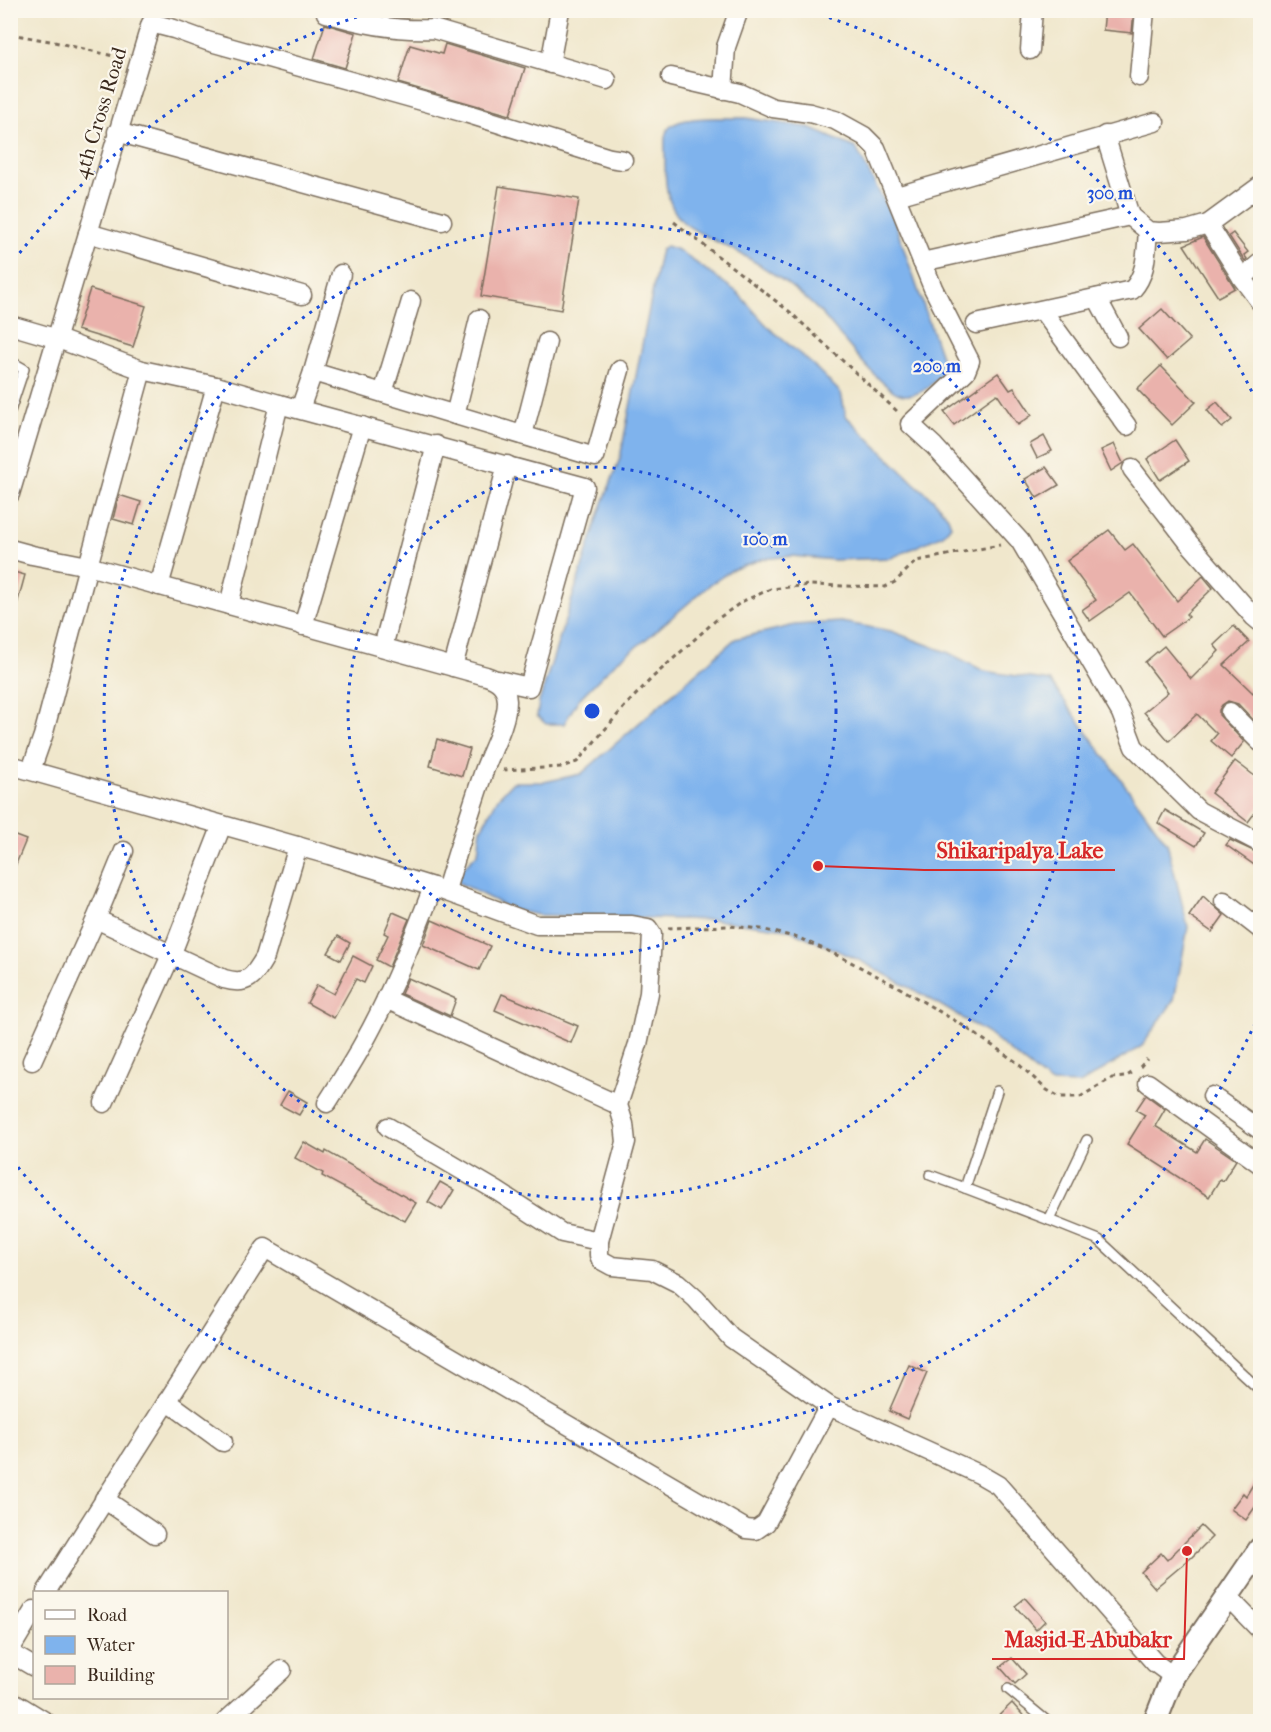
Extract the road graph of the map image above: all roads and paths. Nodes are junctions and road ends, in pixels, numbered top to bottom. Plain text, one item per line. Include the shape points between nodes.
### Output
1 (327, 10) edge
2 (560, 10) edge
3 (739, 10) edge
4 (1033, 10) edge
5 (1145, 10) edge
6 (152, 17) edge
7 (10, 34) edge
8 (1029, 50) dead end
9 (139, 62) junction
10 (550, 64) junction
11 (671, 77) dead end
12 (1139, 77) dead end
13 (607, 80) dead end
14 (723, 90) junction
15 (1155, 122) dead end
16 (117, 132) junction
17 (1105, 135) junction
18 (623, 160) dead end
19 (1260, 186) edge
20 (897, 196) junction
21 (1130, 216) junction
22 (442, 221) dead end
23 (674, 222) dead end
24 (1208, 224) junction
25 (1148, 231) junction
26 (88, 233) junction
27 (922, 262) junction
28 (1260, 263) edge
29 (341, 274) dead end
30 (1242, 278) junction
31 (302, 295) dead end
32 (1097, 298) junction
33 (411, 301) dead end
34 (1260, 302) edge
35 (1042, 310) junction
36 (479, 320) dead end
37 (976, 324) dead end
38 (10, 325) edge
39 (1119, 337) dead end
40 (58, 339) junction
41 (547, 342) dead end
42 (10, 362) edge
43 (142, 370) junction
44 (620, 370) dead end
45 (313, 372) junction
46 (216, 386) junction
47 (383, 393) junction
48 (279, 404) junction
49 (300, 409) junction
50 (10, 411) edge
51 (455, 415) junction
52 (910, 424) junction
53 (362, 426) junction
54 (1127, 426) dead end
55 (523, 435) junction
56 (436, 445) junction
57 (595, 457) junction
58 (507, 465) junction
59 (1132, 469) dead end
60 (585, 487) junction
61 (10, 494) edge
62 (1020, 541) junction
63 (10, 549) edge
64 (88, 566) junction
65 (159, 586) junction
66 (229, 605) junction
67 (1260, 622) edge
68 (303, 626) junction
69 (382, 648) junction
70 (453, 667) junction
71 (498, 680) junction
72 (1230, 712) dead end
73 (1260, 742) edge
74 (10, 765) edge
75 (31, 770) junction
76 (483, 772) junction
77 (222, 825) junction
78 (1260, 843) edge
79 (298, 846) junction
80 (124, 851) dead end
81 (439, 889) junction
82 (1224, 901) dead end
83 (96, 919) junction
84 (1260, 929) edge
85 (652, 934) junction
86 (172, 953) junction
87 (386, 999) junction
88 (1147, 1059) dead end
89 (32, 1061) dead end
90 (1148, 1083) dead end
91 (997, 1091) dead end
92 (1212, 1096) dead end
93 (104, 1103) dead end
94 (327, 1103) dead end
95 (618, 1106) junction
96 (388, 1127) dead end
97 (1260, 1131) edge
98 (1087, 1140) dead end
99 (1260, 1164) edge
100 (930, 1175) dead end
101 (965, 1188) junction
102 (1049, 1220) junction
103 (599, 1241) junction
104 (1260, 1390) edge
105 (167, 1401) junction
106 (829, 1406) junction
107 (223, 1442) dead end
108 (104, 1499) junction
109 (155, 1534) dead end
110 (1260, 1549) edge
111 (47, 1591) edge
112 (1228, 1597) junction
113 (33, 1612) edge
114 (1260, 1630) edge
115 (12, 1643) edge
116 (33, 1666) edge
117 (282, 1670) dead end
118 (1173, 1676) junction
119 (1008, 1689) dead end
120 (10, 1700) edge
121 (46, 1722) edge
122 (225, 1722) edge
123 (1048, 1722) edge
124 (1155, 1722) edge

1 - 10 street via 326,13 366,25 433,29
2 - 10 street
3 - 14 street via 726,47
4 - 8 street
5 - 12 street
6 - 9 street, 4th Cross Road
6 - 18 street, 4th Cross Road via 207,41
7 - 9 path
9 - 16 street, 4th Cross Road
10 - 13 street
11 - 14 street
14 - 20 street via 773,108 835,120 858,132 876,148
15 - 17 street
16 - 22 street
16 - 26 street, 4th Cross Road
17 - 20 street
17 - 21 street
19 - 24 street
20 - 27 street
21 - 25 street
21 - 27 street
23 - 52 path via 790,312
24 - 25 street via 1187,230
24 - 30 street
25 - 32 street via 1139,283 1132,290
26 - 31 street
26 - 40 street, 4th Cross Road
27 - 52 street via 970,361 966,371
28 - 30 street
29 - 45 street
30 - 34 street
32 - 35 street
32 - 39 street
33 - 47 street
35 - 37 street
35 - 54 street
36 - 51 street
38 - 40 street
40 - 43 street
40 - 61 street, 4th Cross Road
41 - 55 street
42 - 50 lane via 24,369
43 - 46 street
43 - 64 street
44 - 57 street
45 - 47 street
45 - 49 street
46 - 48 street
46 - 65 street
47 - 51 street
48 - 49 street
48 - 66 street
49 - 53 street
51 - 55 street
52 - 62 street
53 - 56 street
53 - 68 street
55 - 57 street
56 - 58 street
56 - 69 street
57 - 60 street
58 - 60 street
58 - 70 street
59 - 67 street via 1189,543
60 - 71 street via 529,687
62 - 76 path via 916,561 896,582 885,587 809,585 771,589 743,601 688,644 576,762 561,767
62 - 78 street via 1121,713 1134,747 1199,811
63 - 64 street
64 - 65 street
64 - 75 street
65 - 66 street
66 - 68 street
68 - 69 street
69 - 70 street
70 - 71 street
71 - 76 street via 507,700 506,713
72 - 73 street
74 - 75 street
75 - 77 street
76 - 81 street
77 - 79 street
77 - 86 street
79 - 81 street
79 - 86 street via 265,957 247,980 237,983 224,979
80 - 83 street
81 - 85 street via 537,925 632,925 648,928
81 - 87 street
82 - 84 street
83 - 86 street
83 - 89 street
85 - 88 path via 667,928 729,926 799,938 900,988 962,1025 1060,1097 1080,1096 1112,1078 1125,1077
85 - 95 street via 649,993
86 - 93 street
87 - 94 street
87 - 95 street
90 - 99 street
91 - 101 lane
92 - 97 street
95 - 103 street via 626,1142
96 - 103 street via 562,1233
98 - 102 lane
100 - 101 lane
101 - 102 lane
102 - 104 lane via 1099,1240
103 - 106 street via 601,1260 612,1266 652,1270 678,1283 731,1338
105 - 106 street via 265,1248 746,1529 756,1530 766,1523
105 - 107 street
105 - 108 street
106 - 118 street via 998,1485 1155,1663
108 - 109 street
108 - 111 street
110 - 112 street
112 - 114 street
112 - 118 street
113 - 115 street
115 - 116 street
117 - 122 street
118 - 124 street
119 - 123 lane
120 - 121 street

